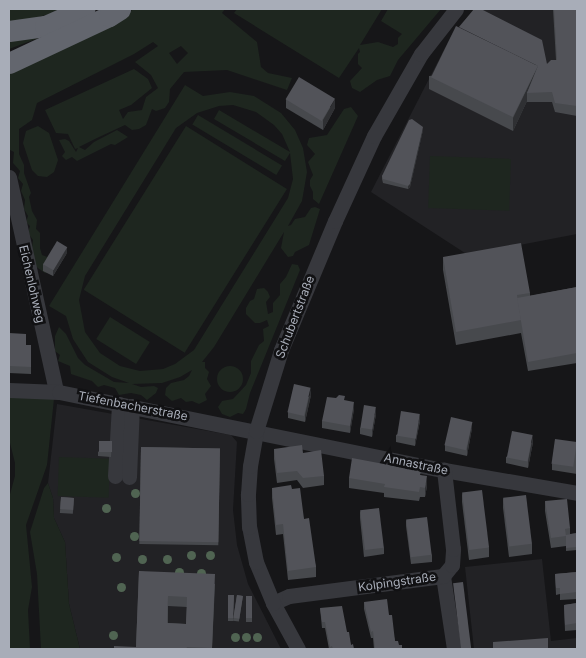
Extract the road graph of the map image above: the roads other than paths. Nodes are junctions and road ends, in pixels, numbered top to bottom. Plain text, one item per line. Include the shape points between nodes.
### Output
1 (84, 9) edge
2 (120, 9) edge
3 (456, 9) edge
4 (9, 31) edge
5 (9, 64) edge
6 (9, 177) edge
7 (9, 390) edge
8 (56, 391) junction
9 (126, 405) junction
10 (256, 431) junction
11 (444, 470) junction
12 (122, 476) dead end
13 (577, 493) edge
14 (443, 576) junction
15 (274, 603) junction
16 (298, 649) edge
17 (454, 649) edge

1 - 4 highway via 45,26
2 - 5 highway
3 - 10 street, Schubertstraße via 421,54 370,144 334,221 281,350
6 - 8 street, Eichenlohweg
7 - 8 street, Tiefenbacherstraße
8 - 9 street, Tiefenbacherstraße
9 - 10 street, Tiefenbacherstraße
9 - 12 street
10 - 11 street, Annastraße
10 - 15 street, Schubertstraße via 250,466 249,527 256,562
11 - 13 street, Annastraße
11 - 14 street, Kolpingstraße via 452,565
14 - 15 street, Kolpingstraße via 289,596
14 - 17 street
15 - 16 street, Schubertstraße

